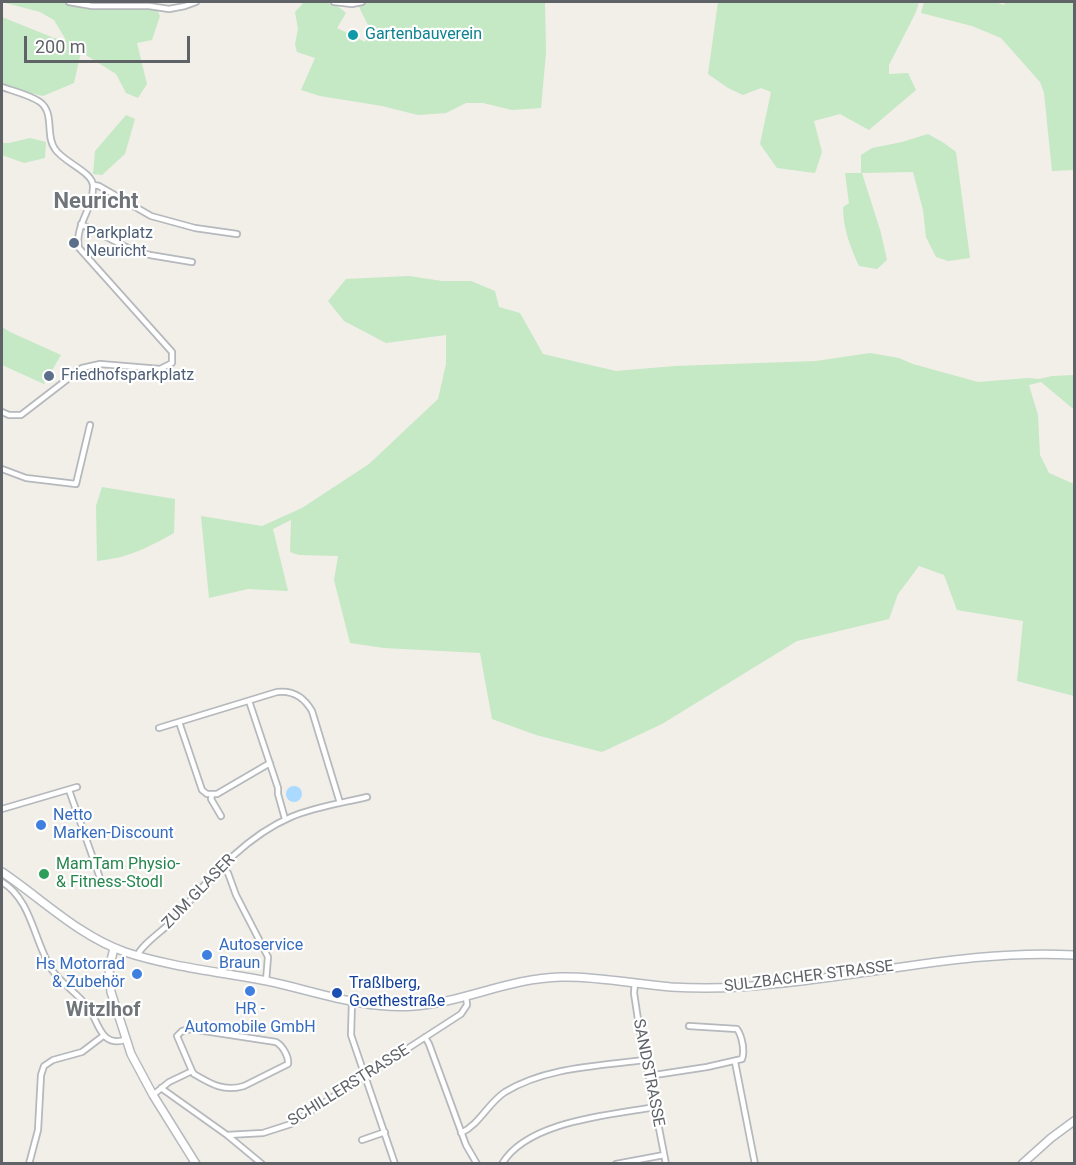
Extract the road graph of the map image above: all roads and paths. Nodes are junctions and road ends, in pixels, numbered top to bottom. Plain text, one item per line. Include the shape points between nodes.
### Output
1 (69, 2) edge
2 (196, 2) edge
3 (334, 2) edge
4 (362, 2) edge
5 (2, 87) edge
6 (94, 185) junction
7 (81, 224) junction
8 (237, 234) dead end
9 (192, 262) dead end
10 (2, 412) edge
11 (90, 425) dead end
12 (2, 469) edge
13 (249, 701) junction
14 (179, 722) junction
15 (159, 728) dead end
16 (270, 763) junction
17 (77, 787) dead end
18 (69, 790) junction
19 (212, 795) junction
20 (367, 797) dead end
21 (340, 803) junction
22 (2, 809) edge
23 (221, 816) dead end
24 (285, 819) junction
25 (221, 867) junction
26 (2, 872) edge
27 (101, 881) dead end
28 (2, 882) edge
29 (114, 948) junction
30 (1074, 955) edge
31 (138, 956) junction
32 (266, 981) junction
33 (635, 983) junction
34 (466, 996) junction
35 (351, 1001) junction
36 (688, 1026) dead end
37 (103, 1035) junction
38 (425, 1037) junction
39 (125, 1040) junction
40 (645, 1060) junction
41 (735, 1062) junction
42 (192, 1071) junction
43 (365, 1075) junction
44 (648, 1076) junction
45 (161, 1088) junction
46 (153, 1095) junction
47 (655, 1107) junction
48 (1074, 1121) edge
49 (385, 1132) junction
50 (462, 1133) junction
51 (227, 1135) junction
52 (362, 1140) dead end
53 (664, 1155) junction
54 (258, 1163) edge
55 (29, 1164) edge
56 (196, 1164) edge
57 (395, 1164) edge
58 (477, 1164) edge
59 (502, 1164) edge
60 (616, 1164) edge
61 (666, 1164) edge
62 (755, 1164) edge
63 (1022, 1164) edge

1 - 2 street via 169,9
3 - 4 street
5 - 6 street via 40,102 47,110 53,148 86,172
6 - 7 street
6 - 8 street via 152,216
7 - 9 street via 130,249
7 - 10 street via 77,241 82,254 161,337 172,352 172,363 160,369 100,364 82,368 21,415
11 - 12 street via 76,484 26,478
13 - 14 street
13 - 16 street
13 - 21 street via 283,691 303,698 312,711
14 - 15 street
14 - 19 street via 202,790
16 - 19 street
16 - 24 street
17 - 18 street
18 - 22 street
18 - 27 street
19 - 23 street
20 - 21 street, ZUM GLASER
21 - 24 street, ZUM GLASER
24 - 25 street, ZUM GLASER
25 - 31 street, ZUM GLASER
25 - 32 street via 228,873 268,957
26 - 29 main road, SULZBACHER STRASSE
28 - 37 street via 15,893 28,915 51,968 88,1007
29 - 31 main road, SULZBACHER STRASSE
29 - 39 main road via 109,969 111,992
30 - 33 main road, SULZBACHER STRASSE via 954,959 747,986
31 - 32 main road, SULZBACHER STRASSE
32 - 35 main road, SULZBACHER STRASSE
33 - 34 main road, SULZBACHER STRASSE via 553,977
33 - 40 street, SANDSTRASSE
34 - 35 main road, SULZBACHER STRASSE via 400,1007
34 - 38 street, SCHILLERSTRASSE via 465,1010
35 - 43 street via 351,1035
36 - 41 street via 737,1029 744,1056
37 - 39 street
37 - 55 street via 82,1052 44,1066 40,1075 38,1130
38 - 43 street, SCHILLERSTRASSE
38 - 50 street
39 - 46 main road
40 - 44 street, SANDSTRASSE
40 - 50 street via 545,1075 525,1082 500,1095
41 - 44 street
41 - 62 street
42 - 42 street via 221,1088 236,1088 285,1067 288,1061 276,1042 186,1030 177,1036
42 - 45 street
43 - 49 street
43 - 51 street, SCHILLERSTRASSE via 282,1128 255,1135
44 - 47 street, SANDSTRASSE
45 - 46 street
45 - 51 street
46 - 56 main road
47 - 53 street, SANDSTRASSE
47 - 59 street via 559,1126 513,1148
48 - 63 main road
49 - 52 street
49 - 57 street
50 - 58 street
51 - 54 street
53 - 60 street
53 - 61 street, SANDSTRASSE

